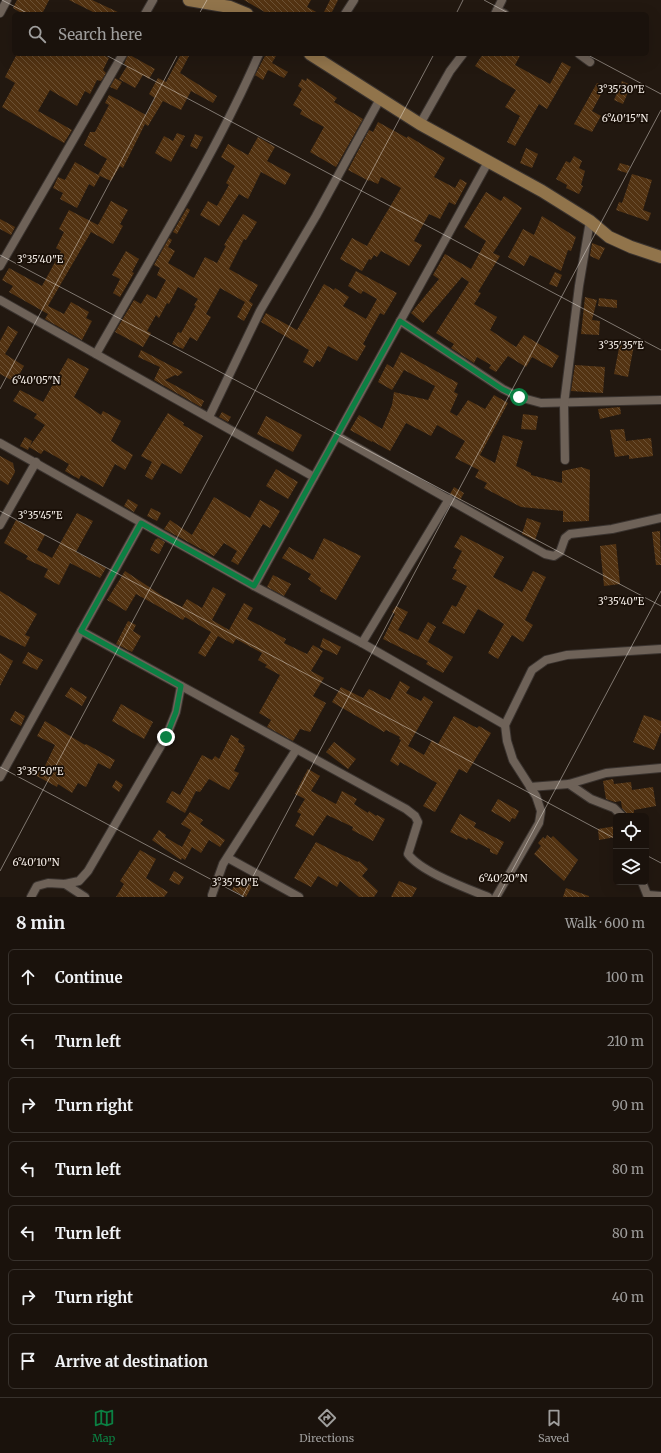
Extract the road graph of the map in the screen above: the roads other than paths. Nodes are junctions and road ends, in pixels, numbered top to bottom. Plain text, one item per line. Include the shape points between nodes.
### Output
1 (7, 0) edge
2 (153, 0) edge
3 (189, 0) edge
4 (354, 0) edge
5 (502, 0) edge
6 (146, 12) edge
7 (242, 12) edge
8 (347, 12) edge
9 (499, 12) edge
10 (0, 13) edge
11 (122, 56) edge
12 (258, 56) edge
13 (316, 56) edge
14 (461, 56) edge
15 (582, 56) edge
16 (590, 62) dead end
17 (380, 99) junction
18 (420, 124) junction
19 (488, 162) junction
20 (590, 221) junction
21 (661, 257) edge
22 (0, 266) edge
23 (0, 300) edge
24 (400, 321) junction
25 (96, 354) junction
26 (661, 400) edge
27 (564, 404) junction
28 (209, 417) junction
29 (337, 436) junction
30 (0, 443) edge
31 (565, 460) dead end
32 (36, 462) junction
33 (314, 477) junction
34 (449, 499) junction
35 (661, 518) edge
36 (141, 523) junction
37 (0, 525) edge
38 (254, 586) junction
39 (81, 631) junction
40 (362, 643) junction
41 (661, 649) edge
42 (181, 686) junction
43 (504, 725) junction
44 (296, 750) junction
45 (661, 768) edge
46 (0, 777) edge
47 (569, 784) junction
48 (530, 787) junction
49 (619, 813) edge
50 (228, 858) junction
51 (65, 884) junction
52 (643, 885) edge
53 (212, 894) dead end
54 (648, 896) edge
55 (661, 896) edge
56 (31, 897) edge
57 (85, 897) edge
58 (299, 897) edge
59 (488, 897) edge
60 (496, 897) edge

1 - 10 street
2 - 6 street
3 - 7 street via 230,7
4 - 8 street
5 - 9 street
11 - 22 street
12 - 25 street via 238,102 196,181
13 - 17 street
14 - 18 street via 450,70
15 - 16 street
17 - 18 street
17 - 28 street via 260,311
18 - 19 street
19 - 20 street
19 - 24 street
20 - 21 street via 609,237
20 - 27 street via 578,286
23 - 25 street
24 - 27 street via 502,389 541,403
24 - 29 street
25 - 28 street
26 - 27 street
27 - 31 street
28 - 33 street
29 - 33 street
29 - 34 street
30 - 32 street
32 - 36 street
32 - 37 street
33 - 38 street
34 - 35 street via 545,554 554,556 560,552 565,538 570,534 612,529
34 - 40 street
36 - 38 street
36 - 39 street
38 - 40 street
39 - 42 street
39 - 46 street
40 - 43 street
41 - 43 street via 567,655 546,660 532,670
42 - 44 street
42 - 51 street via 176,712 166,737 88,871 79,881
43 - 48 street via 513,760
44 - 50 street
44 - 59 street via 415,816 418,822 417,831 409,845 408,854 413,860 450,881
45 - 47 street via 606,773
47 - 48 street
47 - 49 street
48 - 60 street via 541,811 539,823
50 - 53 street via 223,864
50 - 58 street
51 - 56 street via 48,883 37,886
51 - 57 street
52 - 54 street
54 - 55 street

